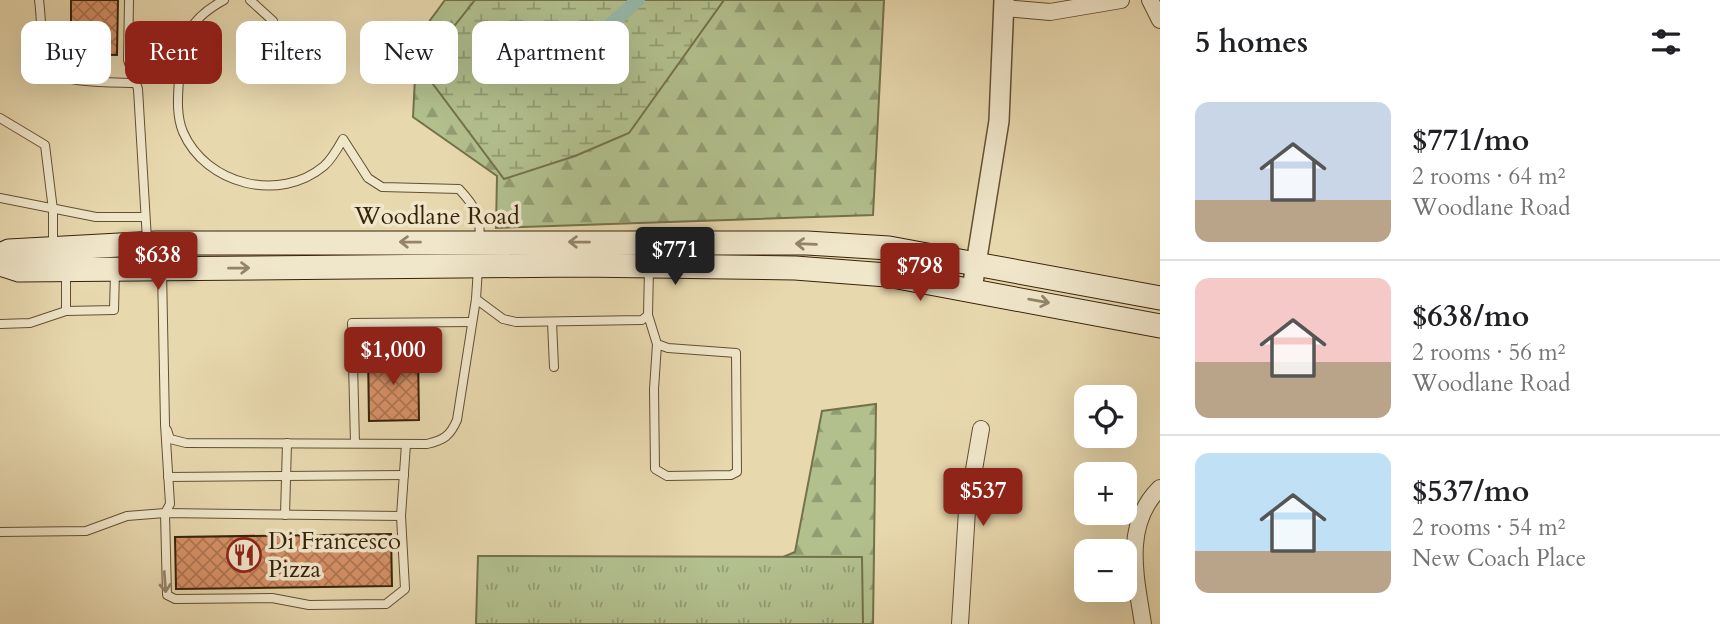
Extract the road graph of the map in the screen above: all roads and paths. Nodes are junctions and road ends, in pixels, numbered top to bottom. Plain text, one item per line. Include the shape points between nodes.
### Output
1 (39, 0) edge
2 (129, 0) edge
3 (224, 0) edge
4 (250, 0) edge
5 (1121, 0) edge
6 (1150, 0) edge
7 (1004, 4) edge
8 (1160, 20) edge
9 (129, 21) edge
10 (273, 21) dead end
11 (125, 82) edge
12 (136, 84) edge
13 (0, 118) edge
14 (0, 198) edge
15 (54, 210) junction
16 (144, 217) junction
17 (479, 242) junction
18 (147, 244) junction
19 (53, 250) junction
20 (0, 255) edge
21 (0, 264) edge
22 (649, 265) junction
23 (478, 268) junction
24 (66, 269) junction
25 (115, 270) junction
26 (162, 270) junction
27 (974, 278) junction
28 (1160, 298) edge
29 (477, 299) junction
30 (66, 311) junction
31 (648, 315) junction
32 (472, 322) junction
33 (552, 322) junction
34 (0, 324) edge
35 (1160, 326) edge
36 (657, 344) junction
37 (554, 368) dead end
38 (981, 429) dead end
39 (167, 430) junction
40 (287, 443) junction
41 (355, 443) junction
42 (406, 443) junction
43 (287, 475) junction
44 (404, 475) junction
45 (169, 477) junction
46 (1160, 488) edge
47 (165, 513) junction
48 (285, 515) junction
49 (401, 516) junction
50 (0, 532) edge
51 (960, 624) edge
52 (1143, 624) edge

1 - 11 lane via 52,73 64,79
2 - 9 lane
3 - 17 lane via 204,11 186,33 178,108 191,148 218,174 280,184 302,179 327,164 343,139 368,178 382,187 460,189 477,212
4 - 10 lane
5 - 7 street via 1050,12
6 - 8 street
7 - 27 street via 999,121
12 - 16 lane
13 - 15 lane via 45,145
14 - 15 lane
15 - 16 lane via 96,217
15 - 19 lane
16 - 18 lane
17 -> 18 main road, Woodlane Road
17 - 23 lane
27 -> 17 main road, Woodlane Road via 874,247
18 - 19 main road, Woodlane Road
19 - 20 main road, Woodlane Road
21 - 24 main road, Woodlane Road via 19,270
22 - 23 main road, Woodlane Road
22 - 27 main road, Woodlane Road
22 - 31 lane
26 -> 23 main road, Woodlane Road
23 - 29 lane
24 - 25 main road, Woodlane Road
24 - 30 lane
25 - 26 main road, Woodlane Road
25 - 30 lane via 114,310
26 - 39 lane
27 - 28 main road
27 -> 35 main road
29 - 32 lane
29 - 33 lane via 516,323
30 - 34 lane via 30,323
31 - 33 lane via 642,320
31 - 36 lane
32 - 41 lane via 352,323
32 - 42 lane via 452,433 443,440
33 - 37 lane
36 - 36 lane via 736,353 737,472 667,476 655,469
38 - 51 street via 966,519
39 - 40 lane via 170,439 186,443
39 - 45 lane
40 - 41 lane
40 - 43 lane
41 - 42 lane
42 - 44 lane
43 - 44 lane
43 - 45 lane
43 - 48 lane
44 - 49 lane
45 - 47 lane via 170,504
46 - 52 street via 1137,525 1133,559
47 - 48 lane
47 -> 49 lane via 167,595 175,599 272,598 320,605 386,604 397,598 405,589
47 - 50 lane via 127,516 86,531
48 - 49 lane

